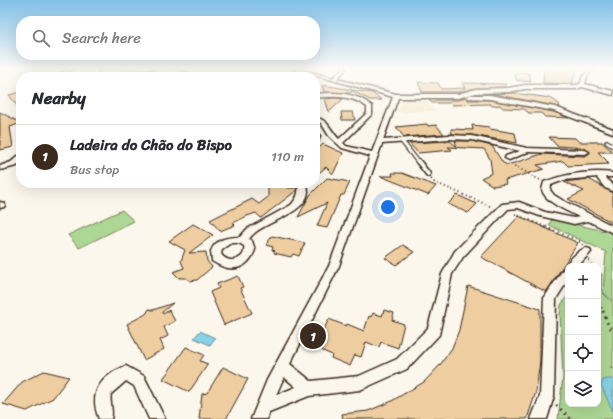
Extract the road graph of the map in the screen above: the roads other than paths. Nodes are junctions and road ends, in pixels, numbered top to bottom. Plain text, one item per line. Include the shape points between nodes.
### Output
1 (370, 89) edge
2 (518, 89) edge
3 (596, 89) edge
4 (613, 93) edge
5 (320, 96) edge
6 (396, 96) junction
7 (458, 96) junction
8 (320, 121) edge
9 (613, 131) edge
10 (401, 140) junction
11 (380, 142) junction
12 (607, 142) dead end
13 (339, 143) junction
14 (613, 146) edge
15 (527, 150) junction
16 (585, 152) dead end
17 (374, 155) junction
18 (507, 160) road end
19 (16, 162) edge
20 (0, 168) edge
21 (428, 174) road end
22 (609, 174) edge
23 (303, 188) edge
24 (613, 188) edge
25 (591, 218) junction
26 (613, 230) edge
27 (242, 241) dead end
28 (586, 252) dead end
29 (574, 263) edge
30 (565, 276) edge
31 (282, 366) junction
32 (309, 389) junction
33 (261, 413) edge
34 (105, 414) dead end
35 (156, 419) edge
36 (539, 419) edge

1 - 6 street
2 - 7 street via 476,91
3 - 4 street
5 - 13 street via 351,97 363,101 370,107 370,113
6 - 7 street
6 - 11 street
7 - 9 street via 490,97 555,109
8 - 13 street
10 - 11 street
10 - 15 street via 472,138
10 - 21 lane
11 - 17 street
12 - 14 lane
13 - 17 street via 351,150
15 - 16 street
15 - 18 street
17 - 31 street via 334,266
19 - 20 street
22 - 24 street via 602,178
22 - 25 street via 563,178 547,184 548,194 557,201
23 - 27 street via 300,202 251,231
25 - 26 street
25 - 32 street via 574,221 519,205 505,206 458,254 447,274 434,331 402,364 360,383
28 - 29 street
30 - 36 street via 550,298 546,396
31 - 32 street
31 - 33 street
32 - 33 street
34 - 35 street via 101,400 106,386 126,373 139,381

